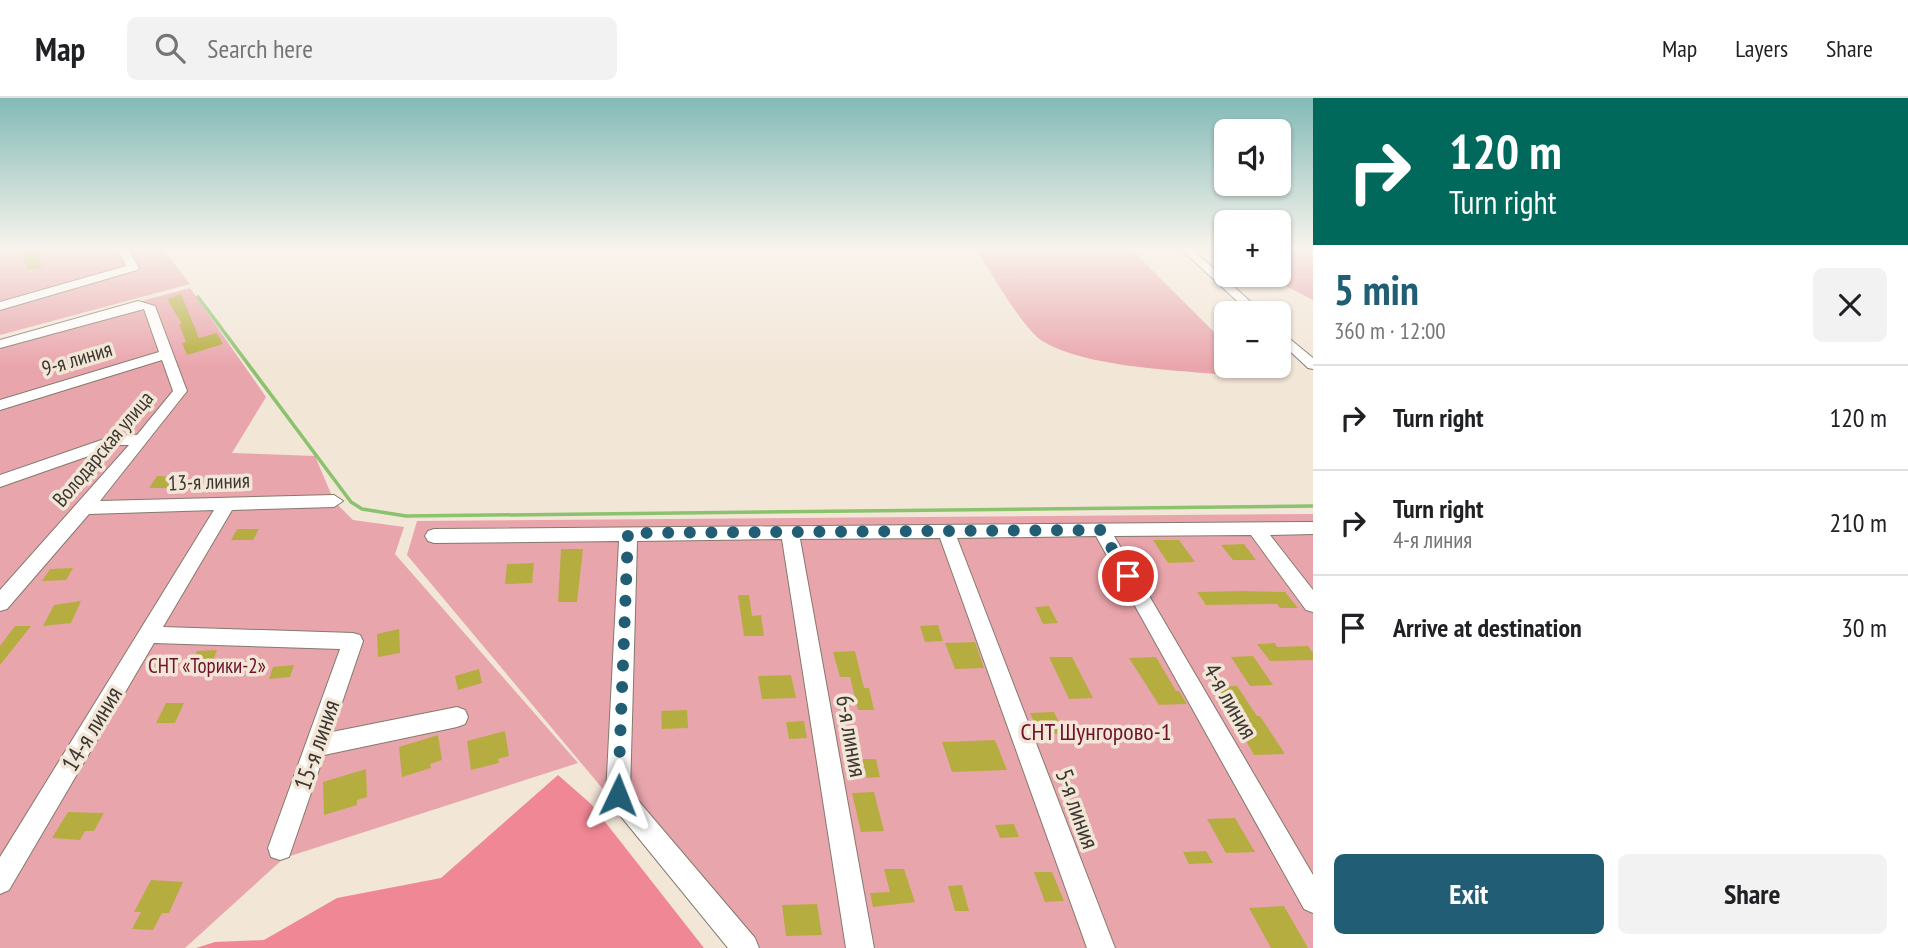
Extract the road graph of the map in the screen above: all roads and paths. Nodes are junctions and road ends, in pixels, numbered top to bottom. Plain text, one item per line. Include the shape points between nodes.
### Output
1 (64, 288) edge
2 (1218, 288) edge
3 (1229, 288) edge
4 (1233, 301) edge
5 (1244, 301) edge
6 (0, 306) edge
7 (0, 344) edge
8 (1291, 345) edge
9 (166, 355) junction
10 (1291, 355) edge
11 (1313, 365) edge
12 (1313, 375) edge
13 (0, 405) edge
14 (138, 440) junction
15 (0, 481) edge
16 (334, 501) dead end
17 (228, 504) junction
18 (85, 508) junction
19 (1255, 528) junction
20 (1313, 528) edge
21 (1101, 530) junction
22 (946, 531) junction
23 (790, 532) junction
24 (628, 533) junction
25 (434, 536) dead end
26 (26, 574) junction
27 (0, 580) edge
28 (0, 603) edge
29 (1313, 604) edge
30 (149, 635) junction
31 (457, 717) dead end
32 (316, 746) junction
33 (280, 848) dead end
34 (0, 881) edge
35 (1313, 900) edge
36 (745, 948) edge
37 (860, 948) edge
38 (1101, 948) edge

1 - 6 street
2 - 4 street
3 - 5 street
7 - 9 street, Володарская улица via 138,305 149,306
8 - 11 street
9 - 13 street, 9-я линия
9 - 14 street, Володарская улица via 180,391
10 - 12 street
14 - 15 street via 119,440
14 - 18 street, Володарская улица
16 - 17 street, 13-я линия
17 - 18 street, 13-я линия
17 - 30 street, 14-я линия
18 - 26 street, Володарская улица
19 - 20 street
19 - 21 street
19 - 29 street
21 - 22 street
21 - 35 street, 4-я линия
22 - 23 street
22 - 38 street, 5-я линия
23 - 24 street
23 - 37 street, 6-я линия
24 - 25 street
24 - 36 street via 618,795
26 - 27 street
26 - 28 street, Володарская улица
30 - 32 street, 15-я линия via 353,641
30 - 34 street, 14-я линия
31 - 32 street
32 - 33 street, 15-я линия

